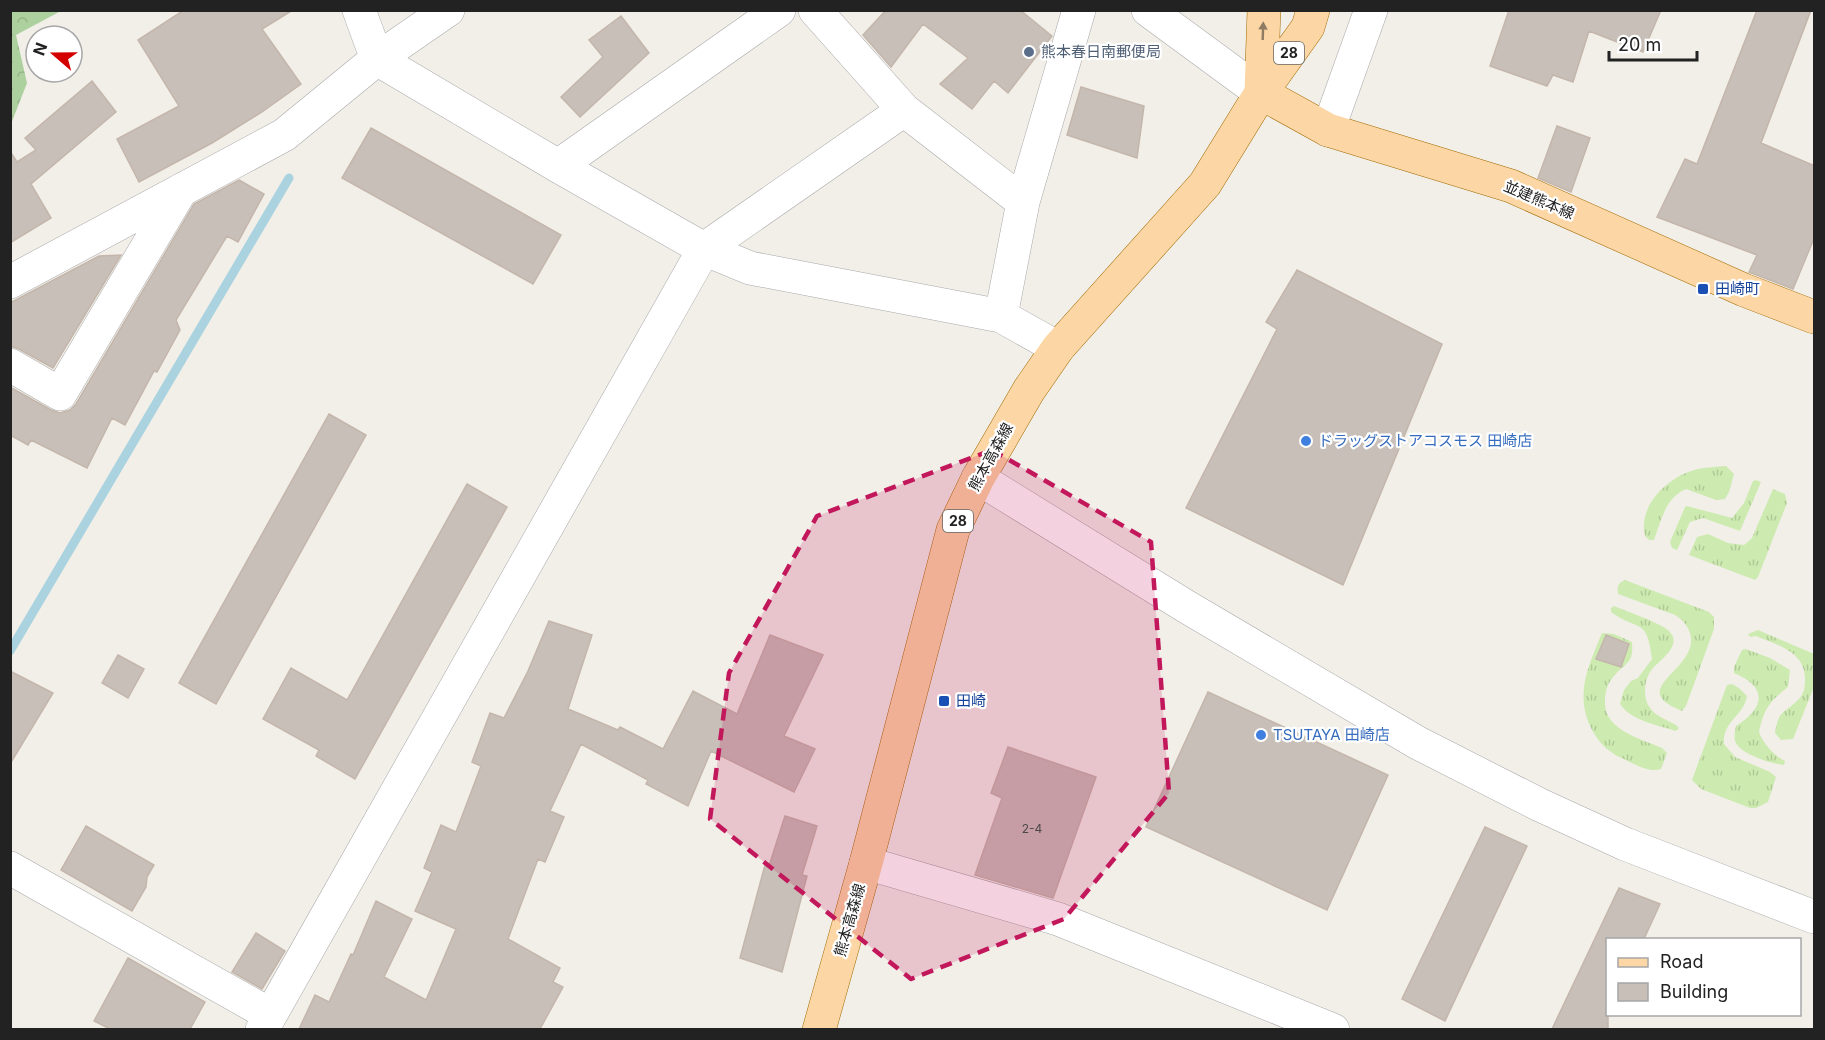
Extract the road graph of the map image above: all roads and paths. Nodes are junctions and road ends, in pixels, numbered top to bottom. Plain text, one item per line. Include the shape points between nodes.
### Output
1 (359, 10) edge
2 (448, 10) edge
3 (779, 10) edge
4 (815, 10) edge
5 (1079, 10) edge
6 (1148, 10) edge
7 (1264, 10) edge
8 (1313, 10) edge
9 (1371, 10) edge
10 (377, 59) junction
11 (1261, 93) junction
12 (904, 110) junction
13 (1328, 130) junction
14 (558, 166) junction
15 (181, 190) junction
16 (1023, 202) junction
17 (704, 249) junction
18 (10, 282) edge
19 (1001, 316) junction
20 (1815, 317) edge
21 (1058, 348) junction
22 (10, 365) edge
23 (978, 477) junction
24 (866, 863) junction
25 (10, 868) edge
26 (1815, 917) edge
27 (266, 1022) edge
28 (819, 1029) edge
29 (1333, 1029) edge

1 - 10 street
2 - 10 street
3 - 14 street
4 - 12 street
5 - 16 street
6 - 11 street
11 -> 7 main road, 熊本高森線 / 28
8 - 11 main road, 熊本高森線 / 28 via 1308,27
9 - 13 street
10 - 14 street
10 - 15 street via 284,135
11 - 13 main road, 並建熊本線
11 - 21 main road, 熊本高森線 / 28 via 1205,184
12 - 16 street
12 - 17 street
13 - 20 main road, 並建熊本線 via 1511,186 1744,290
14 - 17 street
15 - 18 street
15 - 22 street via 60,394
16 - 19 street
17 - 19 street via 750,268
17 - 27 street
19 - 21 street
21 - 23 main road, 熊本高森線 / 28
23 - 24 main road, 熊本高森線 / 28 via 953,530
23 - 26 street via 1187,607 1419,743 1625,844
24 - 28 main road, 熊本高森線 / 28
24 - 29 street via 1058,919
25 - 27 street

